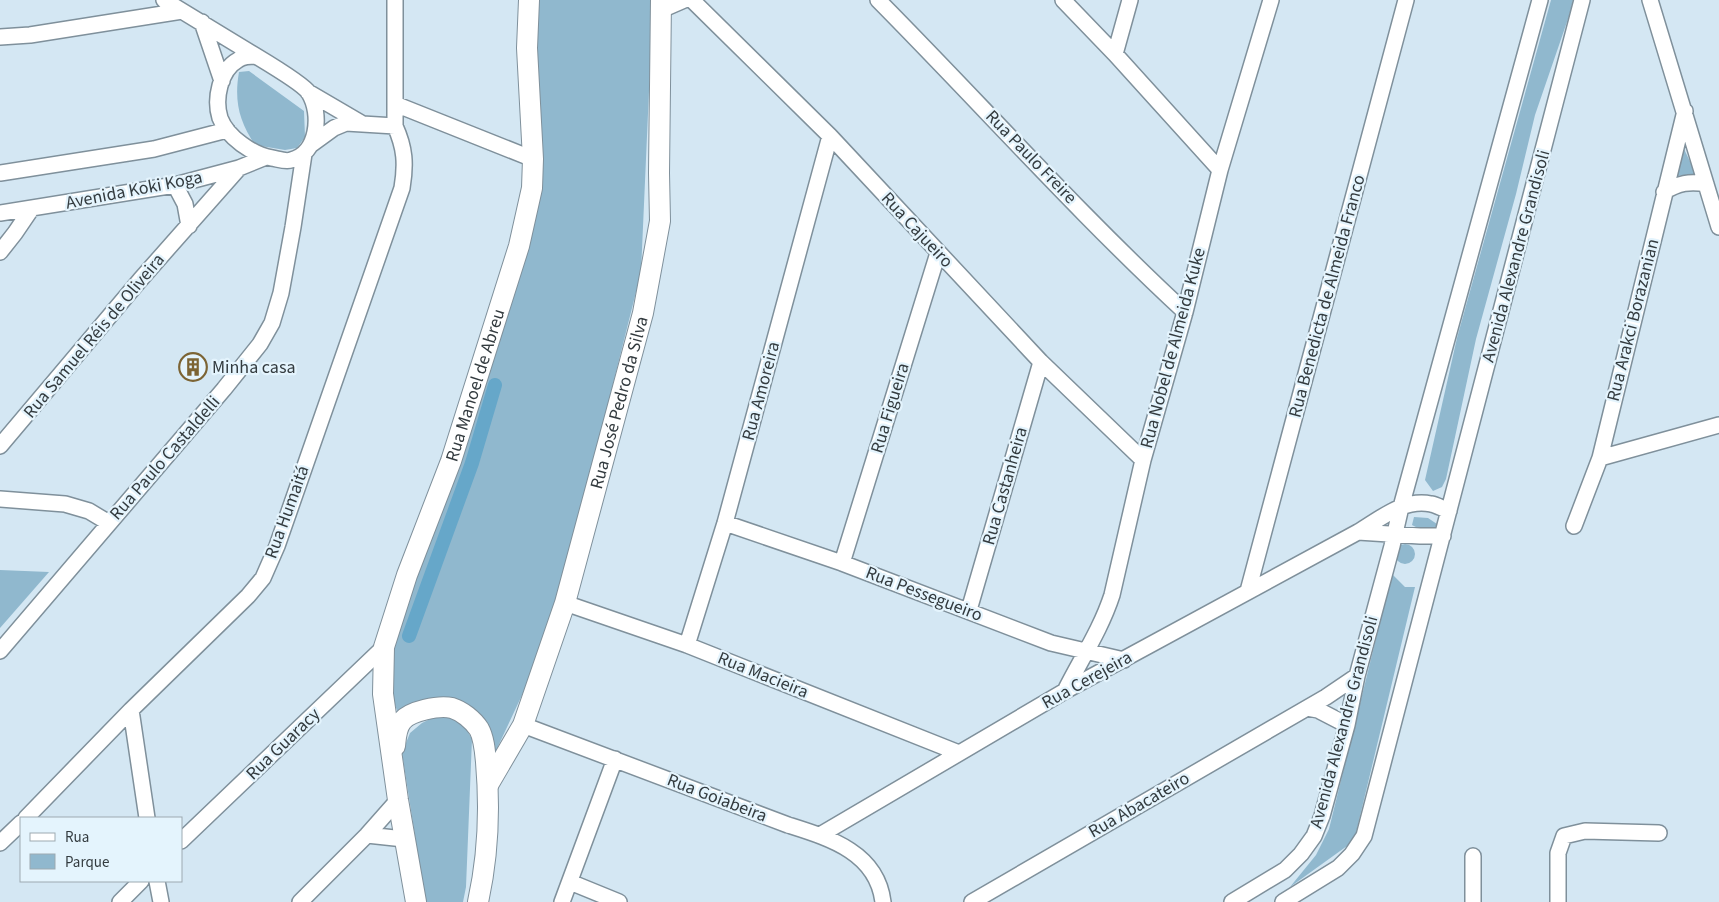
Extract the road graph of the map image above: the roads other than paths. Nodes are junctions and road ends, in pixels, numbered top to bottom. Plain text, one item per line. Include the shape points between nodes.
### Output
1 (164, 0) edge
2 (395, 0) edge
3 (529, 0) edge
4 (684, 0) edge
5 (692, 0) edge
6 (878, 0) edge
7 (1063, 0) edge
8 (1130, 0) edge
9 (1271, 0) edge
10 (1406, 0) edge
11 (1540, 0) edge
12 (1582, 0) edge
13 (1650, 0) edge
14 (661, 5) edge
15 (182, 11) junction
16 (202, 22) junction
17 (0, 37) edge
18 (1115, 54) junction
19 (256, 56) junction
20 (222, 81) junction
21 (308, 92) junction
22 (395, 104) junction
23 (1685, 111) junction
24 (362, 124) junction
25 (395, 126) junction
26 (227, 130) junction
27 (830, 136) junction
28 (308, 149) junction
29 (266, 157) junction
30 (534, 159) junction
31 (239, 168) junction
32 (1220, 170) junction
33 (0, 173) edge
34 (1706, 184) junction
35 (175, 185) junction
36 (1664, 192) junction
37 (32, 208) junction
38 (0, 212) edge
39 (189, 226) junction
40 (1719, 226) edge
41 (0, 252) edge
42 (938, 253) junction
43 (1185, 312) junction
44 (1041, 362) junction
45 (1719, 425) edge
46 (0, 446) edge
47 (1600, 458) junction
48 (1143, 460) junction
49 (0, 499) edge
50 (1401, 507) junction
51 (1449, 511) junction
52 (724, 523) junction
53 (109, 524) junction
54 (1574, 526) dead end
55 (1358, 532) junction
56 (1394, 534) junction
57 (1443, 536) junction
58 (842, 563) junction
59 (1248, 591) junction
60 (565, 603) junction
61 (969, 610) junction
62 (687, 645) junction
63 (384, 647) junction
64 (1086, 650) junction
65 (0, 651) edge
66 (1124, 660) junction
67 (1357, 676) junction
68 (1065, 691) junction
69 (1307, 708) junction
70 (131, 710) junction
71 (523, 725) junction
72 (1347, 725) junction
73 (959, 753) junction
74 (615, 759) junction
75 (393, 763) junction
76 (488, 785) junction
77 (398, 800) junction
78 (27, 817) edge
79 (147, 817) edge
80 (20, 824) edge
81 (1659, 833) dead end
82 (367, 835) junction
83 (820, 835) junction
84 (404, 839) junction
85 (182, 841) edge
86 (0, 843) edge
87 (1473, 856) dead end
88 (140, 882) edge
89 (158, 882) edge
90 (570, 882) junction
91 (120, 902) edge
92 (161, 902) edge
93 (300, 902) edge
94 (416, 902) edge
95 (478, 902) edge
96 (562, 902) edge
97 (619, 902) edge
98 (883, 902) edge
99 (972, 902) edge
100 (1232, 902) edge
101 (1283, 902) edge
102 (1473, 902) edge
103 (1558, 902) edge

1 - 15 street
2 - 22 street, Rua Humaitá
3 - 30 main road, Rua Manoel de Abreu via 527,48
4 - 14 street
5 - 27 street, Rua Cajueiro
6 - 43 street, Rua Paulo Freire via 1131,262
7 - 18 street
8 - 18 street
9 - 32 street, Rua Nobel de Almeida Kuke
10 - 59 street, Rua Benedicta de Almeida Franco
11 - 50 street, Avenida Alexandre Grandisoli
12 - 51 street, Avenida Alexandre Grandisoli
13 - 23 street
14 - 60 main road, Rua José Pedro da Silva via 660,221 643,313
15 - 16 street
15 - 17 street
16 - 19 street
16 - 20 street
18 - 32 street
19 - 20 street via 237,60 227,68
19 - 21 street
20 - 26 street via 218,96 220,117
21 - 24 street
21 - 28 street via 316,126
22 - 25 street, Rua Humaitá
22 - 30 street
23 - 34 street
23 - 36 street, Rua Arakci Borazanian
24 - 25 street
24 - 28 street via 340,124
25 - 70 street, Rua Humaitá via 404,155 402,188 263,578
26 - 29 street via 242,144
26 - 33 street, Avenida Koki Koga via 154,149
27 - 42 street, Rua Cajueiro
27 - 52 street, Rua Amoreira
28 - 29 street via 290,161
28 - 53 street, Rua Paulo Castaldelli via 281,293 272,323 260,344 224,389
29 - 31 street, Avenida Koki Koga
30 - 63 main road, Rua Manoel de Abreu via 532,188 519,246 451,462 407,576
31 - 35 street, Avenida Koki Koga
31 - 39 street, Rua Samuel Réis de Oliveira
32 - 43 street, Rua Nobel de Almeida Kuke
34 - 36 street via 1682,183
34 - 40 street
35 - 37 street, Avenida Koki Koga
35 - 39 street via 186,204
36 - 47 street, Rua Arakci Borazanian
37 - 38 street, Avenida Koki Koga
37 - 41 street
39 - 46 street, Rua Samuel Réis de Oliveira
42 - 44 street, Rua Cajueiro
42 - 58 street, Rua Figueira
43 - 48 street, Rua Nobel de Almeida Kuke
44 - 48 street, Rua Cajueiro
44 - 61 street, Rua Castanheira
45 - 47 street
47 - 54 street, Rua Arakci Borazanian
48 - 64 street, Rua Nobel de Almeida Kuke via 1112,595
49 - 53 street via 65,504 89,511
50 - 51 street via 1424,503
50 - 55 street, Rua Cerejeira
50 - 56 street, Avenida Alexandre Grandisoli
51 - 57 street, Avenida Alexandre Grandisoli
52 - 58 street, Rua Pessegueiro
52 - 62 street, Rua Amoreira
53 - 65 street, Rua Paulo Castaldelli
55 - 56 street
55 - 59 street, Rua Cerejeira
56 - 57 street
56 - 67 street, Avenida Alexandre Grandisoli
57 - 101 street, Avenida Alexandre Grandisoli via 1364,836 1338,868
58 - 61 street, Rua Pessegueiro
59 - 66 street, Rua Cerejeira
60 - 62 street, Rua Macieira
60 - 71 main road, Rua José Pedro da Silva
61 - 64 street, Rua Pessegueiro via 1051,643
62 - 73 street, Rua Macieira
63 - 75 main road, Rua Manoel de Abreu via 383,694
63 - 85 street, Rua Guaracy
64 - 66 street, Rua Pessegueiro
64 - 68 street, Rua Nobel de Almeida Kuke
66 - 68 street, Rua Cerejeira
67 - 69 street, Rua Abacateiro
67 - 72 street, Avenida Alexandre Grandisoli
68 - 73 street, Rua Cerejeira
69 - 72 street via 1324,712
69 - 99 street, Rua Abacateiro
70 - 78 street, Rua Humaitá
70 - 79 street
71 - 74 street, Rua Goiabeira
71 - 76 main road, Rua José Pedro da Silva
72 - 100 street, Avenida Alexandre Grandisoli via 1314,836 1286,870
73 - 83 street, Rua Cerejeira
74 - 83 street, Rua Goiabeira via 788,826
74 - 90 street
75 - 76 main road via 396,730 402,721 412,713 452,708 467,716 479,729 485,748
75 - 77 main road
76 - 95 main road via 486,850
77 - 82 street
77 - 84 main road
80 - 86 street
81 - 103 street via 1585,831 1564,836 1558,853
82 - 84 street
82 - 93 street
83 - 98 street, Rua Goiabeira via 849,848 866,864 878,881
84 - 94 main road
87 - 102 street
88 - 91 street
89 - 92 street
90 - 96 street
90 - 97 street

